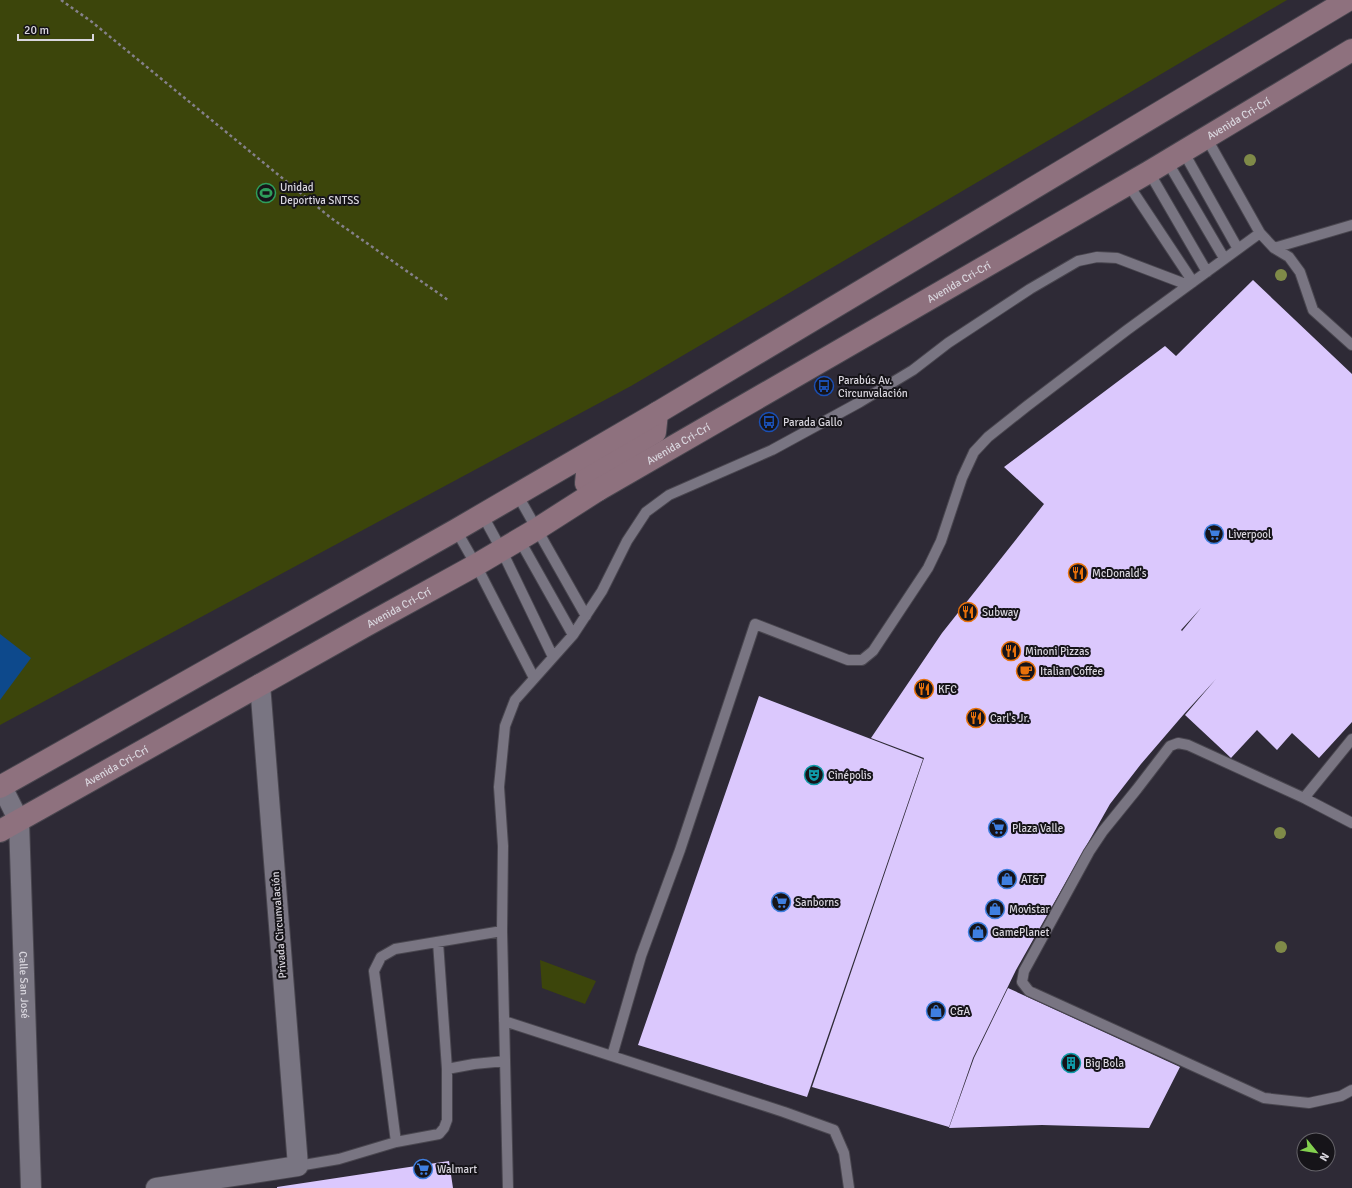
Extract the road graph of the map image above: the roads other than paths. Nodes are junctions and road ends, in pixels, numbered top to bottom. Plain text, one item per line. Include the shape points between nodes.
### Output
1 (1348, 0) edge
2 (1352, 50) edge
3 (1206, 137) junction
4 (1166, 161) junction
5 (1128, 184) junction
6 (1352, 225) edge
7 (1260, 233) junction
8 (1274, 248) junction
9 (1238, 249) junction
10 (1224, 258) junction
11 (1207, 272) junction
12 (1191, 283) junction
13 (1352, 346) edge
14 (657, 413) junction
15 (598, 490) junction
16 (518, 494) junction
17 (482, 514) junction
18 (456, 530) junction
19 (519, 539) junction
20 (476, 565) junction
21 (586, 616) junction
22 (573, 635) junction
23 (553, 657) junction
24 (534, 678) junction
25 (260, 684) junction
26 (1352, 739) edge
27 (1, 787) edge
28 (1304, 798) junction
29 (19, 821) junction
30 (1352, 823) edge
31 (0, 831) edge
32 (502, 931) junction
33 (438, 942) junction
34 (504, 1021) junction
35 (612, 1056) junction
36 (505, 1061) junction
37 (447, 1069) junction
38 (1352, 1090) edge
39 (396, 1142) junction
40 (298, 1166) junction
41 (31, 1188) edge
42 (156, 1188) edge
43 (508, 1188) edge
44 (849, 1188) edge

1 - 14 main road
2 - 3 main road, Avenida Cri-Crí
3 - 4 main road, Avenida Cri-Crí
3 - 7 lane
4 - 5 main road, Avenida Cri-Crí
4 - 9 lane
4 - 10 lane
4 - 11 lane
5 - 12 lane
5 - 15 main road, Avenida Cri-Crí
6 - 8 lane
7 - 8 lane
7 - 9 lane
8 - 13 lane via 1289,257 1300,272 1313,310
9 - 10 lane
10 - 11 lane
11 - 12 lane
12 - 21 lane via 1117,258 1097,256 1078,261 1030,289 913,370 860,402 772,450 669,495 646,512
12 - 35 lane via 1027,406 988,437 974,452 962,478 941,541 928,568 873,651 862,660 848,660 755,624 680,850 641,956
14 - 15 main road via 656,432 587,473 586,483
14 - 16 main road
15 - 19 main road, Avenida Cri-Crí
16 - 17 main road
16 - 19 lane
17 - 18 main road
17 - 19 lane
18 - 20 lane
18 - 27 main road
19 - 20 main road, Avenida Cri-Crí
19 - 21 lane
19 - 22 lane
19 - 23 lane
20 - 24 lane
20 - 25 main road, Avenida Cri-Crí
21 - 22 lane
22 - 23 lane
23 - 24 lane
24 - 32 lane via 515,700 505,726 500,787 503,846
25 - 29 main road, Avenida Cri-Crí
25 - 40 street, Privada Circunvalación
26 - 28 lane
27 - 29 street, Calle San José
28 - 30 lane
28 - 38 lane via 1188,745 1178,743 1170,746 1089,852 1024,971 1022,982 1029,991 1264,1098 1309,1103 1341,1096
29 - 31 main road, Avenida Cri-Crí
29 - 41 street, Calle San José
32 - 33 lane
32 - 34 lane
33 - 37 lane
33 - 39 lane via 395,949 381,957 374,971
34 - 35 lane
34 - 36 lane
35 - 44 lane via 834,1130 844,1153
36 - 37 lane
36 - 43 lane
37 - 39 lane via 447,1120 444,1128 438,1134
39 - 40 lane via 339,1159
40 - 42 street

